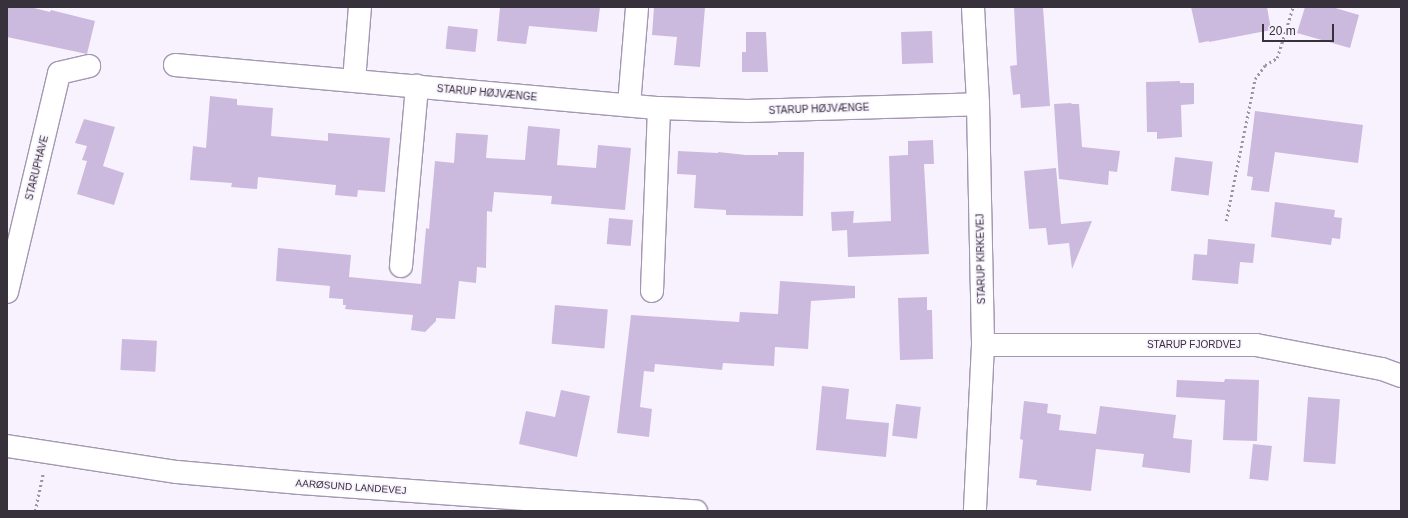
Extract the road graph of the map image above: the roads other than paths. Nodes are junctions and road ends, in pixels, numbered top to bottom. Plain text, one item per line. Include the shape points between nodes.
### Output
1 (360, 7) edge
2 (637, 7) edge
3 (973, 7) edge
4 (175, 65) dead end
5 (89, 66) dead end
6 (354, 81) junction
7 (418, 86) junction
8 (978, 104) junction
9 (629, 105) junction
10 (659, 108) junction
11 (401, 266) dead end
12 (652, 291) dead end
13 (7, 292) edge
14 (983, 345) junction
15 (1401, 376) edge
16 (7, 446) edge
17 (696, 511) edge
18 (975, 511) edge

1 - 6 street
2 - 9 street
3 - 8 street, STARUP KIRKEVEJ
4 - 6 street, STARUP HØJVÆNGE
5 - 13 street, STARUPHAVE via 60,73
6 - 7 street, STARUP HØJVÆNGE
7 - 9 street, STARUP HØJVÆNGE
7 - 11 street
8 - 10 street, STARUP HØJVÆNGE via 747,111
8 - 14 street, STARUP KIRKEVEJ
9 - 10 street, STARUP HØJVÆNGE
10 - 12 street
14 - 15 street, STARUP FJORDVEJ via 1256,345 1382,369
14 - 18 street, STARUP KIRKEVEJ
16 - 17 street, AARØSUND LANDEVEJ via 177,472

